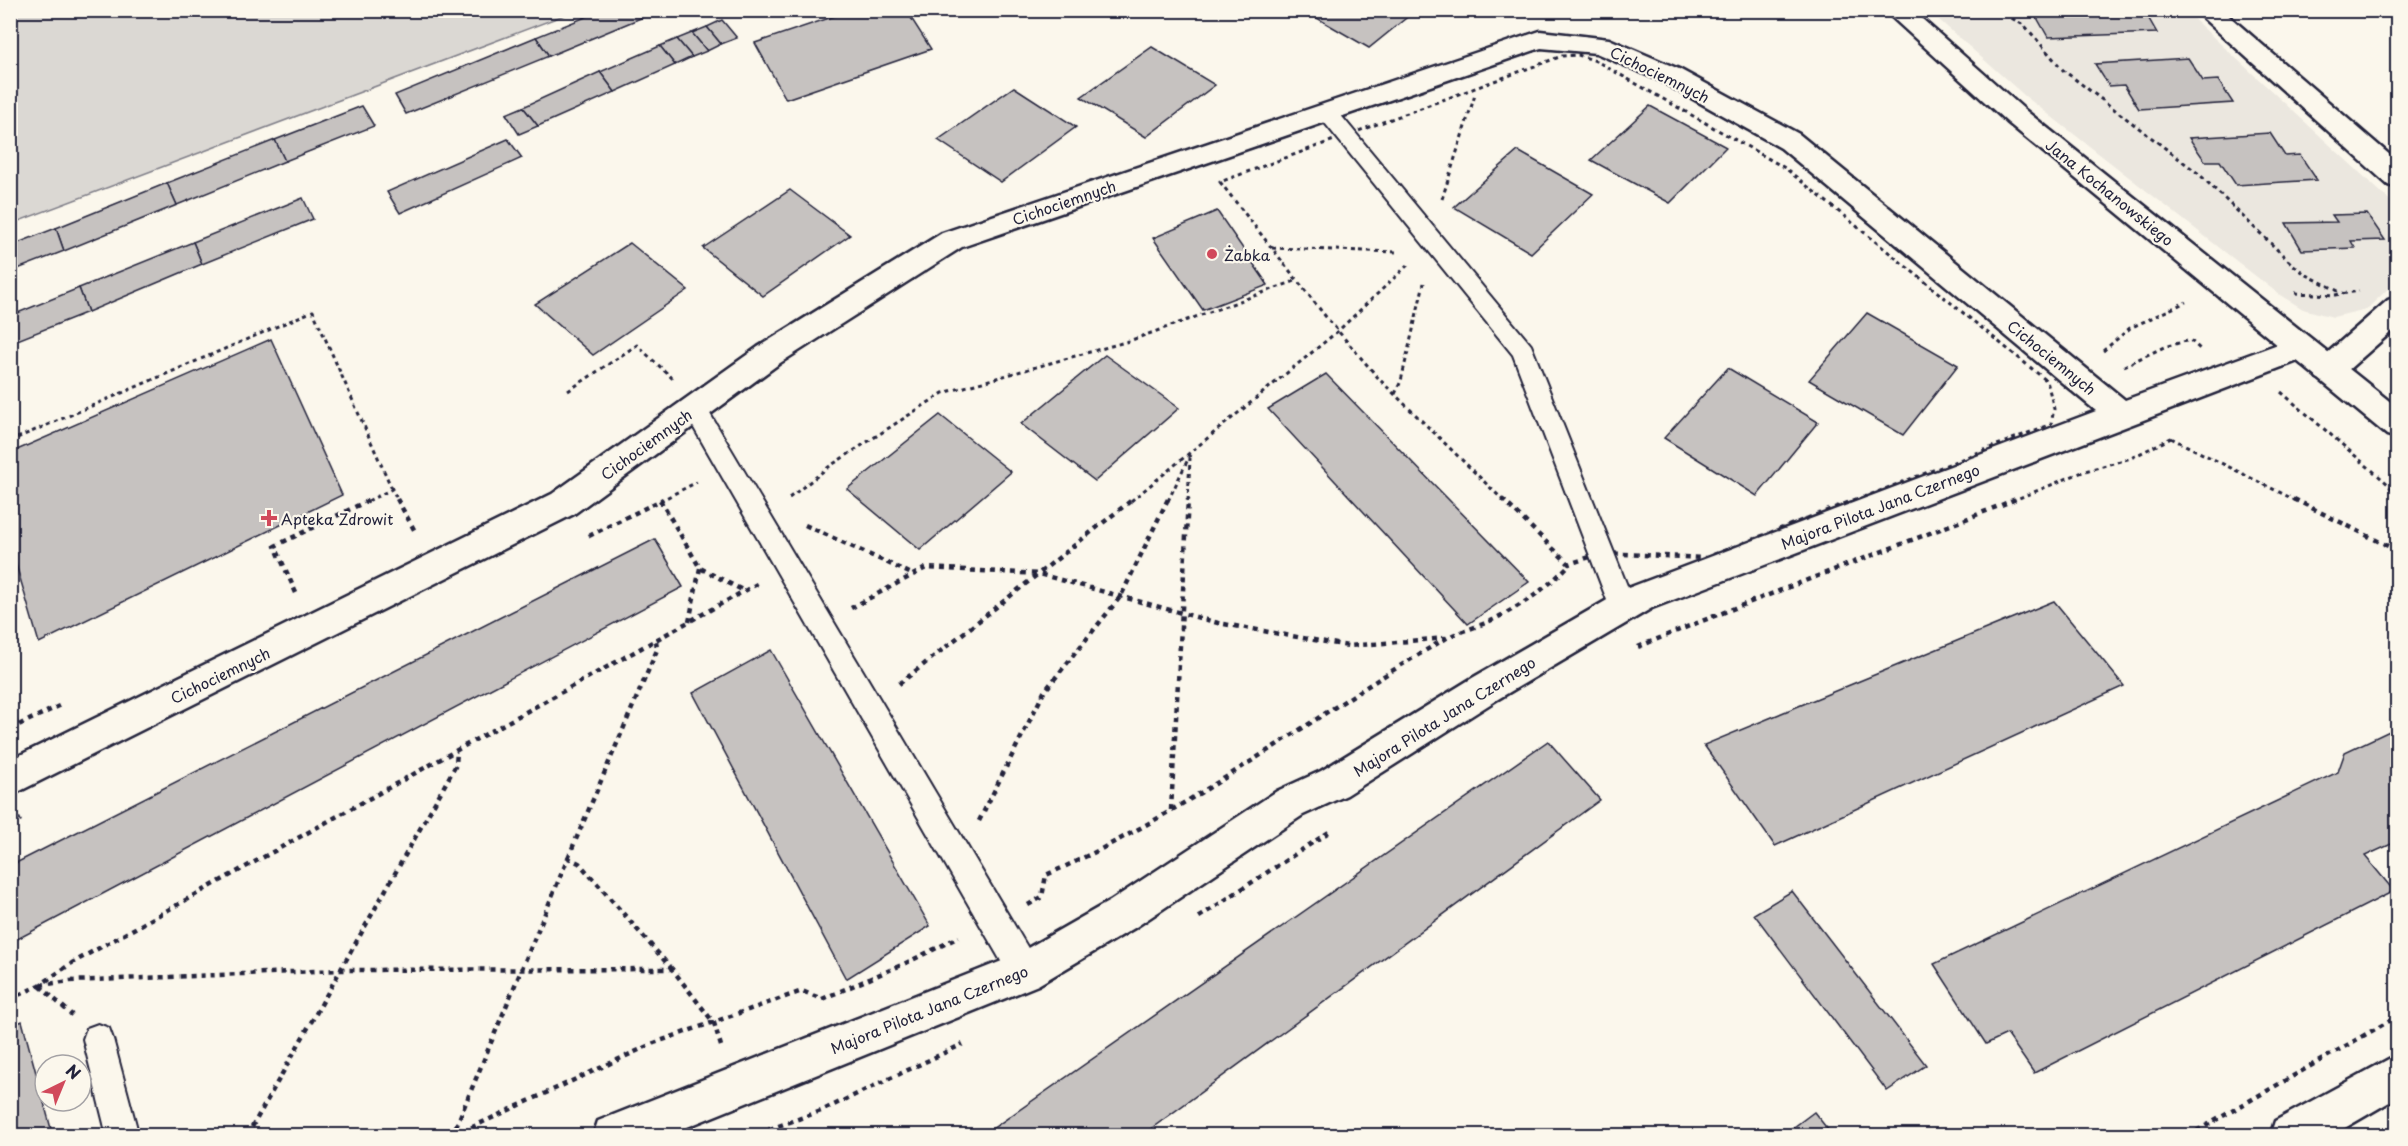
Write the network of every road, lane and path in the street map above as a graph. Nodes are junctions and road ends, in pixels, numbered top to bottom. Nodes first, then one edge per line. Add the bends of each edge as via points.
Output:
1 (1896, 10) edge
2 (1998, 10) edge
3 (2206, 10) edge
4 (1478, 86) junction
5 (1327, 112) junction
6 (1346, 134) junction
7 (2397, 178) edge
8 (1430, 237) junction
9 (1272, 248) junction
10 (1409, 252) dead end
11 (1412, 262) dead end
12 (1298, 280) junction
13 (1424, 282) dead end
14 (2368, 286) dead end
15 (2289, 292) dead end
16 (2344, 294) junction
17 (2192, 300) dead end
18 (2397, 308) edge
19 (1338, 331) junction
20 (2300, 348) junction
21 (2203, 352) dead end
22 (2100, 356) dead end
23 (2116, 366) dead end
24 (2328, 369) junction
25 (675, 380) dead end
26 (2276, 387) dead end
27 (568, 391) dead end
28 (1395, 394) junction
29 (695, 409) junction
30 (2121, 414) junction
31 (2397, 426) edge
32 (2171, 438) dead end
33 (10, 441) edge
34 (1190, 454) junction
35 (2085, 471) dead end
36 (392, 489) junction
37 (2397, 498) edge
38 (660, 500) dead end
39 (781, 504) dead end
40 (795, 521) dead end
41 (416, 534) dead end
42 (2397, 551) edge
43 (1602, 554) junction
44 (1569, 564) junction
45 (787, 567) junction
46 (700, 568) junction
47 (1039, 574) junction
48 (914, 575) junction
49 (744, 591) junction
50 (297, 593) dead end
51 (1121, 596) junction
52 (1623, 608) junction
53 (1182, 613) junction
54 (688, 622) junction
55 (822, 624) junction
56 (1448, 637) junction
57 (656, 640) junction
58 (1631, 651) dead end
59 (10, 701) edge
60 (868, 704) junction
61 (10, 729) edge
62 (457, 750) junction
63 (10, 778) edge
64 (1170, 810) junction
65 (568, 858) junction
66 (959, 862) junction
67 (1023, 907) dead end
68 (967, 933) dead end
69 (672, 969) junction
70 (340, 970) junction
71 (521, 970) junction
72 (1024, 971) junction
73 (40, 985) junction
74 (10, 999) edge
75 (2397, 1016) edge
76 (714, 1023) junction
77 (98, 1039) dead end
78 (969, 1042) dead end
79 (2397, 1074) edge
80 (733, 1088) junction
81 (123, 1136) edge
82 (247, 1136) edge
83 (452, 1136) edge
84 (613, 1136) edge
85 (750, 1136) edge
86 (2188, 1136) edge
87 (2290, 1136) edge

1 - 20 street, Jana Kochanowskiego via 2016,116
2 - 16 path via 2025,26 2063,70 2199,174 2291,263
3 - 7 street
4 - 6 path
4 - 8 path
4 - 43 path via 1562,56 1578,55 1596,62 1778,164 2047,381 2054,409 2051,424 1739,546 1706,558
5 - 6 lane
5 - 29 street, Cichociemnych via 952,240 769,354
5 - 30 street, Cichociemnych via 1540,39 1600,45 1670,75 1790,141
6 - 8 lane
6 - 9 path via 1220,182
8 - 43 lane via 1523,351
9 - 10 path
9 - 12 path
11 - 19 path
12 - 19 path
12 - 39 path via 1130,341 943,393 830,466
13 - 28 path
14 - 16 path
15 - 16 path
17 - 22 path via 2160,312 2112,340
18 - 24 street
19 - 28 path
19 - 34 path
20 - 24 street, Jana Kochanowskiego
20 - 30 street, Majora Pilota Jana Czernego
21 - 23 path via 2190,340 2164,347 2127,367
24 - 31 street, Jana Kochanowskiego
25 - 27 path via 636,345
26 - 37 path via 2388,484
28 - 44 path
29 - 45 lane
29 - 63 street, Cichociemnych via 563,504
30 - 52 street, Majora Pilota Jana Czernego via 1640,598
32 - 42 path
33 - 36 path via 313,311
34 - 47 path
34 - 51 path
34 - 53 path
35 - 58 path via 1862,561 1769,593
36 - 41 path
36 - 50 path via 274,546
38 - 46 path
40 - 48 path
43 - 44 path
43 - 52 lane
44 - 56 path via 1552,585 1490,623
45 - 49 path
45 - 55 lane
46 - 49 path
46 - 54 path
47 - 48 path via 926,568
47 - 51 path
47 - 60 path via 910,676
48 - 55 path
49 - 54 path
51 - 53 path
51 - 66 path via 1044,692
52 - 72 street, Majora Pilota Jana Czernego via 1335,783 1290,803 1123,914
53 - 56 path via 1348,646
53 - 64 path
54 - 57 path
55 - 60 lane
56 - 64 path
57 - 62 path
57 - 65 path via 657,650
59 - 61 path via 17,726
60 - 66 lane
62 - 70 path via 456,765
62 - 73 path via 72,963
64 - 67 path via 1099,852 1046,874 1042,897
65 - 69 path via 579,863
65 - 71 path
66 - 72 lane
68 - 76 path via 822,999 802,992
69 - 71 path
69 - 76 path
70 - 71 path
70 - 73 path
70 - 82 path
71 - 83 path
72 - 80 street, Majora Pilota Jana Czernego
73 - 74 path
75 - 86 path
76 - 80 path
76 - 83 path via 654,1043
77 - 81 lane
78 - 85 path via 820,1111
79 - 87 street
80 - 84 street, Majora Pilota Jana Czernego

